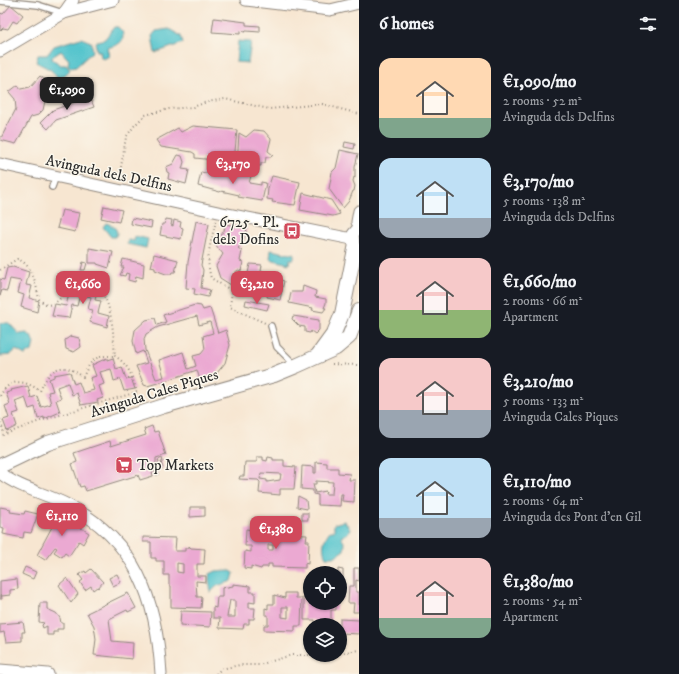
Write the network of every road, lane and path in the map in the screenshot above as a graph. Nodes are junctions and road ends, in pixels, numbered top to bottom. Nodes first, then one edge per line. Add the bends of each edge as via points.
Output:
1 (0, 0) edge
2 (73, 0) edge
3 (109, 0) edge
4 (246, 0) edge
5 (359, 3) edge
6 (64, 14) junction
7 (0, 51) edge
8 (359, 114) edge
9 (0, 164) edge
10 (56, 176) junction
11 (52, 187) dead end
12 (117, 190) junction
13 (359, 211) edge
14 (218, 212) junction
15 (359, 226) edge
16 (355, 246) edge
17 (0, 270) edge
18 (359, 311) edge
19 (272, 326) joint
20 (318, 355) junction
21 (114, 356) junction
22 (296, 366) junction
23 (0, 396) edge
24 (0, 420) edge
25 (4, 434) junction
26 (0, 436) edge
27 (0, 466) edge
28 (0, 473) edge
29 (359, 650) edge
30 (347, 652) edge
31 (303, 655) edge
32 (0, 670) edge
33 (48, 674) edge
34 (161, 674) edge
35 (216, 674) edge

1 - 6 lane via 38,5
2 - 6 street
3 - 6 street
4 - 5 street via 330,10
6 - 7 street
8 - 12 path via 322,104 268,108 225,99 145,115 126,137
9 - 10 street, Avinguda dels Delfins
10 - 11 lane
10 - 12 street, Avinguda dels Delfins
12 - 14 street, Avinguda dels Delfins
13 - 15 street
14 - 16 street, Avinguda dels Delfins
14 - 19 path via 207,266 211,278 232,291 230,307
15 - 16 street via 355,231
16 - 20 street, Avinguda Cales Piques via 342,314 334,333
17 - 21 path via 17,259 21,260 31,271 39,299 50,305 55,303 75,281 82,280 95,284 101,290 108,306
18 - 20 street, Avinguda Cales Piques via 349,337 336,348
19 - 22 lane via 277,347
20 - 22 street, Avinguda Cales Piques
21 - 23 path via 104,356 89,363 83,378 72,369 62,367 46,377 40,391 22,381 7,386
21 - 25 path via 124,362 137,392
22 - 27 street, Avinguda Cales Piques via 274,375 164,406 48,443
24 - 25 path
25 - 26 path
28 - 34 street via 8,480 66,504 96,523 123,549 141,577 153,609
29 - 30 path
31 - 35 path via 292,655 259,665 221,669
32 - 33 street

